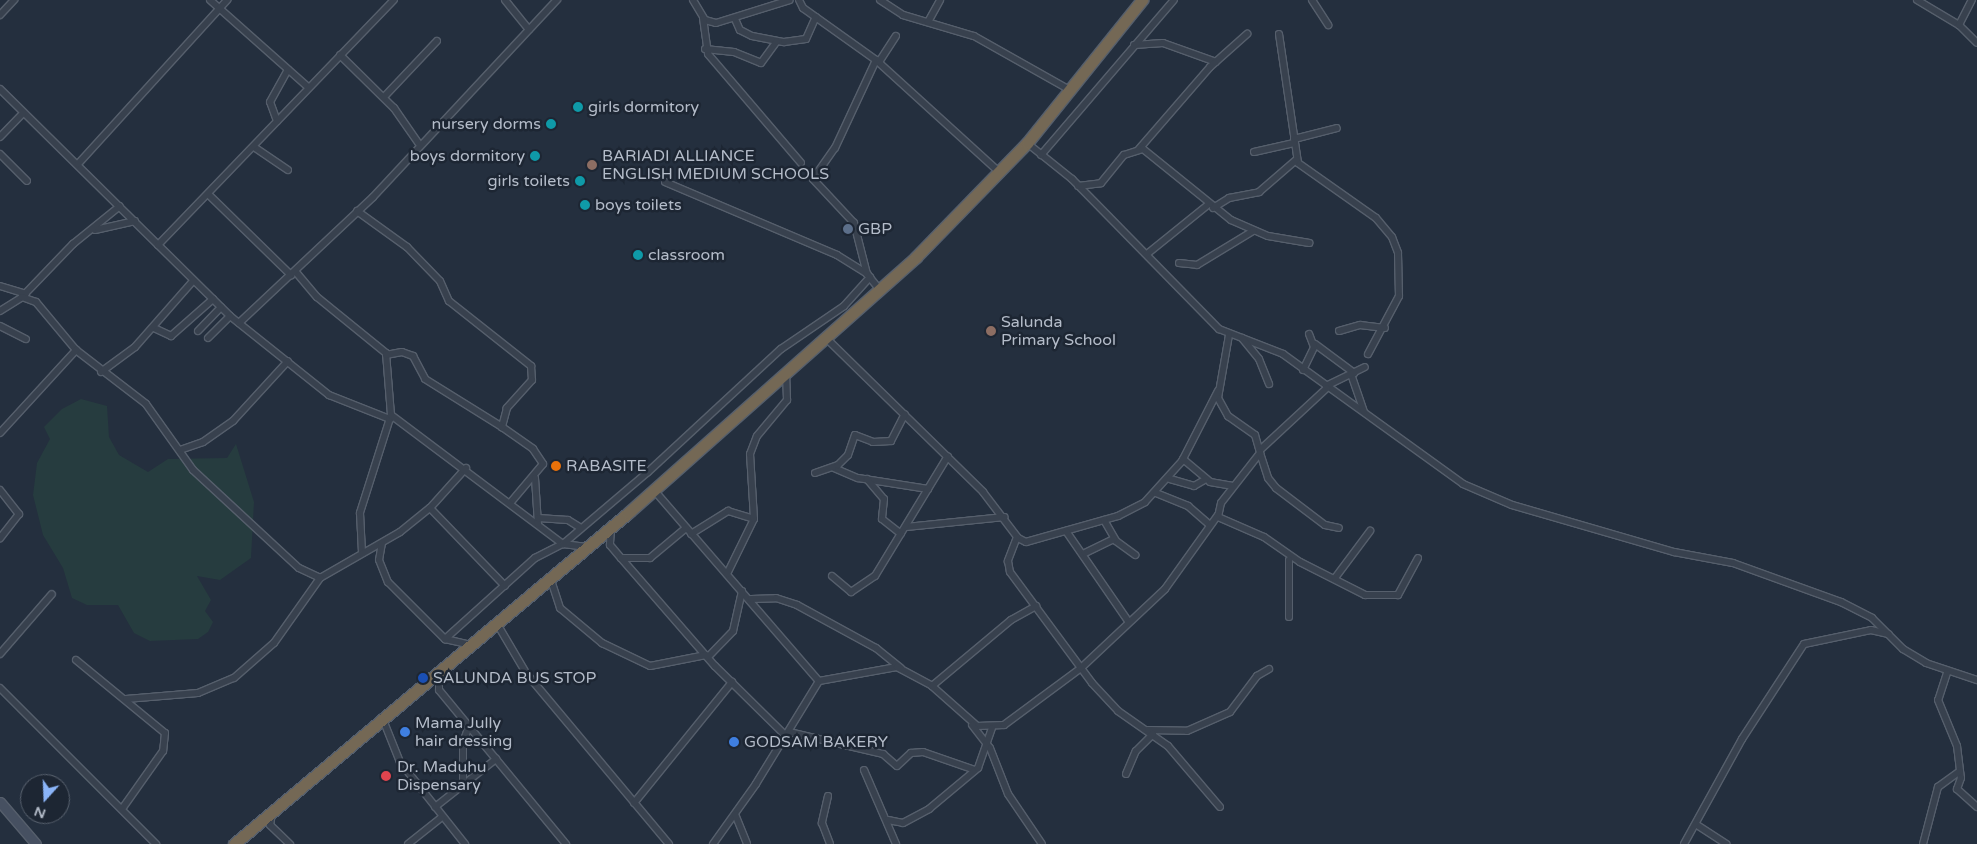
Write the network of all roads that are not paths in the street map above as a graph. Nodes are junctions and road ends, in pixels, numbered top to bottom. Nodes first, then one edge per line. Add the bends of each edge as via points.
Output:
1 (14, 0) edge
2 (210, 0) edge
3 (227, 0) edge
4 (394, 0) edge
5 (505, 0) edge
6 (557, 0) edge
7 (693, 0) edge
8 (791, 0) edge
9 (799, 0) edge
10 (880, 0) edge
11 (940, 0) edge
12 (1142, 0) edge
13 (1174, 0) edge
14 (1312, 0) edge
15 (1917, 0) edge
16 (1972, 0) edge
17 (220, 9) junction
18 (0, 15) edge
19 (816, 17) junction
20 (703, 18) junction
21 (735, 18) junction
22 (928, 22) junction
23 (1328, 25) dead end
24 (1959, 25) junction
25 (529, 30) junction
26 (1247, 34) dead end
27 (1279, 34) dead end
28 (896, 36) dead end
29 (436, 41) dead end
30 (777, 41) junction
31 (1977, 43) edge
32 (1134, 45) junction
33 (705, 48) junction
34 (340, 55) junction
35 (877, 61) junction
36 (1216, 62) junction
37 (288, 70) junction
38 (308, 87) junction
39 (0, 89) edge
40 (1070, 90) junction
41 (384, 97) junction
42 (23, 113) junction
43 (277, 121) junction
44 (1337, 128) dead end
45 (0, 137) edge
46 (1294, 141) junction
47 (1028, 143) junction
48 (419, 144) junction
49 (254, 147) junction
50 (1139, 149) junction
51 (1254, 152) dead end
52 (0, 154) edge
53 (1041, 155) junction
54 (1296, 160) junction
55 (801, 163) dead end
56 (78, 164) junction
57 (288, 170) dead end
58 (1000, 173) junction
59 (27, 181) dead end
60 (665, 182) dead end
61 (1078, 186) junction
62 (209, 195) junction
63 (120, 206) junction
64 (1211, 206) junction
65 (357, 211) junction
66 (135, 221) junction
67 (90, 231) junction
68 (1253, 231) junction
69 (1309, 243) dead end
70 (158, 245) junction
71 (1147, 254) junction
72 (1180, 263) dead end
73 (293, 273) junction
74 (869, 275) junction
75 (193, 281) junction
76 (0, 286) edge
77 (880, 290) junction
78 (24, 296) junction
79 (213, 299) junction
80 (222, 307) junction
81 (0, 312) edge
82 (230, 316) junction
83 (240, 323) junction
84 (0, 326) edge
85 (154, 328) junction
86 (1385, 328) junction
87 (198, 331) dead end
88 (1339, 331) dead end
89 (1309, 334) dead end
90 (1229, 335) junction
91 (208, 338) dead end
92 (826, 338) junction
93 (1242, 338) junction
94 (26, 340) dead end
95 (1314, 344) junction
96 (76, 350) junction
97 (1368, 354) dead end
98 (386, 355) junction
99 (288, 361) junction
100 (1365, 367) dead end
101 (1303, 370) junction
102 (101, 372) junction
103 (786, 372) junction
104 (1352, 373) junction
105 (1269, 384) dead end
106 (1326, 387) junction
107 (1218, 391) junction
108 (1364, 411) junction
109 (905, 414) junction
110 (390, 417) junction
111 (502, 427) junction
112 (0, 433) edge
113 (180, 450) junction
114 (1260, 451) junction
115 (948, 456) junction
116 (1183, 459) junction
117 (466, 468) junction
118 (834, 468) junction
119 (815, 473) dead end
120 (535, 478) junction
121 (867, 479) junction
122 (1170, 479) junction
123 (1206, 479) junction
124 (1232, 486) junction
125 (928, 488) junction
126 (653, 489) junction
127 (0, 490) edge
128 (1156, 493) junction
129 (511, 502) junction
130 (430, 508) junction
131 (1218, 515) junction
132 (1004, 517) junction
133 (754, 518) junction
134 (1104, 520) junction
135 (538, 521) junction
136 (1208, 524) junction
137 (579, 527) junction
138 (611, 527) junction
139 (1339, 528) dead end
140 (688, 531) junction
141 (903, 531) junction
142 (1066, 531) junction
143 (1370, 531) dead end
144 (1017, 537) junction
145 (0, 538) edge
146 (1114, 539) junction
147 (382, 542) junction
148 (563, 544) junction
149 (587, 547) junction
150 (1285, 551) junction
151 (362, 553) junction
152 (1085, 553) junction
153 (1135, 555) dead end
154 (620, 558) junction
155 (1418, 558) dead end
156 (1289, 560) junction
157 (1306, 565) junction
158 (727, 574) junction
159 (832, 576) dead end
160 (550, 577) junction
161 (320, 578) junction
162 (1335, 578) junction
163 (505, 586) junction
164 (742, 591) junction
165 (52, 594) dead end
166 (751, 600) junction
167 (1036, 606) junction
168 (1289, 617) dead end
169 (495, 621) junction
170 (1128, 621) junction
171 (1889, 634) junction
172 (445, 638) junction
173 (467, 644) junction
174 (0, 654) edge
175 (707, 656) junction
176 (76, 660) dead end
177 (1081, 668) junction
178 (902, 669) junction
179 (1269, 669) dead end
180 (439, 670) junction
181 (1947, 673) junction
182 (1977, 680) edge
183 (818, 681) junction
184 (732, 682) junction
185 (932, 686) junction
186 (0, 688) edge
187 (126, 699) junction
188 (382, 716) junction
189 (970, 722) junction
190 (469, 726) junction
191 (992, 728) junction
192 (1146, 730) junction
193 (788, 734) junction
194 (1153, 734) junction
195 (987, 742) junction
196 (496, 759) junction
197 (864, 770) dead end
198 (975, 770) junction
199 (1960, 771) junction
200 (1126, 774) dead end
201 (463, 783) junction
202 (828, 796) dead end
203 (0, 802) edge
204 (634, 804) junction
205 (1220, 807) dead end
206 (1977, 807) edge
207 (435, 808) junction
208 (122, 809) junction
209 (273, 810) junction
210 (735, 814) junction
211 (442, 817) junction
212 (888, 820) junction
213 (1697, 825) junction
214 (36, 844) edge
215 (156, 844) edge
216 (234, 844) edge
217 (290, 844) edge
218 (408, 844) edge
219 (465, 844) edge
220 (566, 844) edge
221 (669, 844) edge
222 (713, 844) edge
223 (747, 844) edge
224 (830, 844) edge
225 (896, 844) edge
226 (1042, 844) edge
227 (1684, 844) edge
228 (1726, 844) edge
229 (1924, 844) edge

1 - 18 street
2 - 17 street
3 - 17 street
4 - 34 street
5 - 25 street
6 - 25 street
7 - 20 street
8 - 9 street
8 - 21 street
9 - 19 street
10 - 22 street via 903,16
11 - 22 street
12 - 40 highway
13 - 32 street
14 - 23 street
15 - 24 street
16 - 24 street
17 - 37 street
17 - 56 street
19 - 30 street via 806,39
19 - 35 street
20 - 21 street via 716,23
20 - 33 street
21 - 30 street via 745,32
22 - 40 street via 974,36
24 - 31 street
25 - 48 street
26 - 36 street
27 - 46 street
28 - 35 street
29 - 41 street
30 - 33 street via 760,63 734,52
32 - 36 street via 1163,43
32 - 53 street
33 - 55 street via 748,106
34 - 38 street
34 - 41 street
35 - 58 street
35 - 74 street via 835,148 813,178 854,223
36 - 50 street
37 - 38 street
37 - 43 street via 270,102
38 - 43 street
39 - 42 street
40 - 47 highway
41 - 48 street
42 - 45 street
42 - 56 street
43 - 49 street
44 - 46 street
46 - 51 street
46 - 54 street
47 - 53 street
47 - 58 highway
48 - 65 street
49 - 57 street
49 - 62 street
50 - 61 street via 1124,155 1101,183
50 - 64 street via 1153,155 1170,175
52 - 59 street
53 - 61 street
54 - 64 street via 1259,192 1229,198
54 - 86 street via 1307,172 1376,218 1392,237 1400,283
56 - 63 street
58 - 77 highway
60 - 74 street via 837,255
61 - 71 street
62 - 70 street
62 - 73 street
63 - 66 street
63 - 67 street
64 - 68 street
64 - 71 street
65 - 73 street
65 - 111 street via 407,247 440,281 449,301 531,366 532,380 507,408
66 - 67 street
66 - 70 street
67 - 78 street
68 - 69 street
68 - 72 street via 1198,265
70 - 75 street
71 - 90 street via 1184,298
73 - 83 street
73 - 98 street
74 - 77 street
74 - 137 street via 844,306 768,360 648,472
75 - 79 street
75 - 85 street
76 - 78 street
77 - 92 highway
78 - 81 street
78 - 96 street via 50,315
79 - 80 street
79 - 85 street via 172,336
80 - 82 street
80 - 87 street
82 - 83 street
82 - 91 street
83 - 99 street
84 - 94 street
85 - 102 street via 115,366
86 - 88 street via 1360,326
86 - 97 street
89 - 95 street
90 - 93 street
90 - 107 street
92 - 103 highway
92 - 109 street
93 - 101 street via 1273,348
93 - 105 street via 1259,359
95 - 101 street
95 - 104 street
96 - 102 street
96 - 112 street
98 - 110 street
98 - 111 street via 402,352 413,356 430,383
99 - 110 street via 346,406
99 - 113 street via 233,421 203,442
100 - 104 street
101 - 106 street
102 - 113 street via 146,404
103 - 126 highway
103 - 133 street via 787,400 757,436 750,454
104 - 106 street
104 - 108 street
106 - 108 street
106 - 114 street
107 - 114 street via 1225,412 1255,435
107 - 116 street
108 - 171 street via 1482,494 1674,552 1772,576 1861,611
109 - 115 street
109 - 118 street via 891,441 873,442 855,435 848,455
110 - 117 street
110 - 151 street via 360,512
111 - 120 street via 542,459
113 - 161 street via 193,470 290,560
114 - 124 street
114 - 139 street via 1268,478 1276,488 1325,525
115 - 125 street
115 - 132 street
116 - 122 street
116 - 123 street
117 - 129 street
117 - 130 street
118 - 119 street
118 - 121 street
120 - 129 street
120 - 135 street
121 - 125 street
121 - 141 street via 884,500 882,519
122 - 123 street via 1194,486
122 - 128 street
123 - 124 street
124 - 131 street
125 - 141 street
126 - 138 highway
126 - 140 street
127 - 145 street via 19,514
128 - 134 street
128 - 136 street via 1188,506
129 - 135 street
130 - 147 street
130 - 163 street
131 - 136 street
131 - 150 street
132 - 141 street
132 - 144 street
133 - 140 street via 728,510
133 - 158 street
134 - 142 street
134 - 146 street
135 - 137 street via 568,520
135 - 148 street
136 - 170 street via 1172,580
137 - 148 street
138 - 149 highway
138 - 154 street via 610,545
140 - 154 street via 650,558
140 - 158 street
141 - 159 street via 884,564 856,591 846,591
142 - 144 street via 1031,542
142 - 152 street
143 - 162 street
144 - 167 street via 1008,566
146 - 152 street
146 - 153 street
147 - 151 street
147 - 172 street via 379,560 383,575
148 - 149 street
148 - 163 street via 535,558
149 - 160 highway
150 - 156 street
150 - 157 street
151 - 161 street
152 - 170 street
154 - 175 street
155 - 162 street via 1405,586 1391,597 1356,593
156 - 157 street
156 - 168 street
157 - 162 street
158 - 164 street
160 - 169 highway
160 - 175 street via 560,608 602,643 650,666
161 - 187 street via 274,643 234,678 198,693
163 - 172 street
164 - 166 street
164 - 175 street via 733,631
165 - 174 street
166 - 178 street via 776,598 797,605 876,648
166 - 183 street
167 - 177 street
167 - 185 street via 1011,620
169 - 173 highway
169 - 204 street via 526,673
170 - 177 street
171 - 181 street via 1914,656
171 - 213 street via 1872,630 1804,644 1735,751
172 - 173 street
173 - 180 highway
175 - 184 street
176 - 187 street
177 - 191 street via 1014,719
177 - 192 street via 1108,701
178 - 183 street via 844,673
178 - 185 street
179 - 192 street via 1257,676 1230,712 1187,731
180 - 188 highway
180 - 190 street via 439,690
181 - 182 street
181 - 199 street via 1938,700 1957,746
183 - 193 street
184 - 193 street
184 - 204 street
185 - 189 street
186 - 208 street
187 - 208 street via 167,739
188 - 207 street via 400,762
188 - 209 highway
189 - 191 street
189 - 195 street
190 - 196 street
190 - 201 street via 463,743
191 - 195 street
192 - 194 street
193 - 198 street via 883,754 897,766 911,753 923,752
193 - 210 street
194 - 200 street via 1136,751
194 - 205 street via 1193,770
195 - 198 street via 985,757
195 - 226 street via 1008,794
196 - 201 street
196 - 220 street
197 - 212 street
198 - 212 street via 929,809 903,822
199 - 206 street via 1958,789
199 - 229 street via 1938,787
201 - 207 street
202 - 224 street via 822,823
203 - 214 main road
204 - 221 street
207 - 211 street
208 - 215 street
209 - 216 highway
209 - 217 street via 270,825
210 - 222 street
210 - 223 street
211 - 218 street
211 - 219 street
212 - 225 street
213 - 227 street
213 - 228 street

